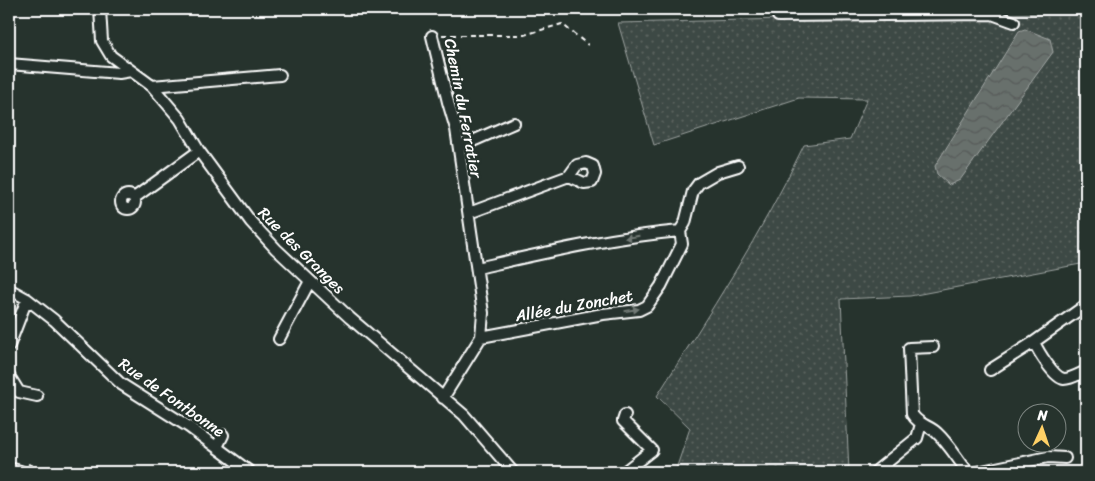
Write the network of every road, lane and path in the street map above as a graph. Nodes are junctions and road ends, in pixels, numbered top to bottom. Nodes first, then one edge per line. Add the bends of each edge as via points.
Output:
1 (100, 9) edge
2 (778, 9) edge
3 (1014, 22) dead end
4 (432, 36) joint
5 (588, 45) dead end
6 (9, 64) edge
7 (131, 71) junction
8 (280, 75) dead end
9 (152, 86) junction
10 (514, 123) dead end
11 (459, 147) junction
12 (200, 150) junction
13 (738, 166) dead end
14 (569, 176) dead end
15 (134, 198) dead end
16 (469, 213) junction
17 (680, 231) junction
18 (477, 268) junction
19 (310, 281) junction
20 (9, 289) edge
21 (27, 299) junction
22 (1086, 305) edge
23 (481, 337) junction
24 (279, 338) dead end
25 (1035, 345) junction
26 (9, 346) edge
27 (933, 347) dead end
28 (990, 370) dead end
29 (1086, 371) edge
30 (9, 376) edge
31 (37, 396) dead end
32 (443, 398) junction
33 (625, 415) dead end
34 (921, 424) junction
35 (223, 435) dead end
36 (216, 447) junction
37 (1065, 458) dead end
38 (23, 468) edge
39 (9, 469) edge
40 (53, 472) edge
41 (250, 472) edge
42 (513, 472) edge
43 (624, 472) edge
44 (875, 472) edge
45 (968, 472) edge
46 (977, 472) edge

1 - 7 street, Rue des Granges via 102,41 111,56
2 - 3 street via 778,16 992,14
4 - 5 path, Chemin du Ferratier via 524,35 562,24
4 - 11 street, Chemin du Ferratier
6 - 7 street via 119,74
7 - 9 street, Rue des Granges
8 - 9 street
9 - 12 street, Rue des Granges via 180,119
10 - 11 street
11 - 16 street, Chemin du Ferratier
12 - 15 street
12 - 19 street, Rue des Granges via 251,222
13 - 17 street, Allée du Zonchet via 699,183 693,191
14 - 16 street
16 - 18 street, Chemin du Ferratier
17 -> 18 street via 575,247
23 -> 17 street, Allée du Zonchet via 647,306 682,244
18 - 23 street, Chemin du Ferratier via 483,314
19 - 24 street
19 - 32 street, Rue des Granges
20 - 21 street, Rue de Fontbonne
21 - 26 street
21 - 36 street, Rue de Fontbonne via 54,320 121,384
22 - 25 street
23 - 32 street, Chemin du Ferratier
25 - 28 street
25 - 29 street via 1060,378 1070,378
27 - 34 street via 910,348 912,414
30 - 31 street via 19,392
32 - 42 street, Rue des Granges via 464,415
33 - 43 street via 623,421 652,450
34 - 44 street via 917,438
34 - 45 street via 939,435
35 - 36 street
36 - 41 street, Rue de Fontbonne
37 - 46 street via 1048,457
38 - 39 main road
38 - 40 path

